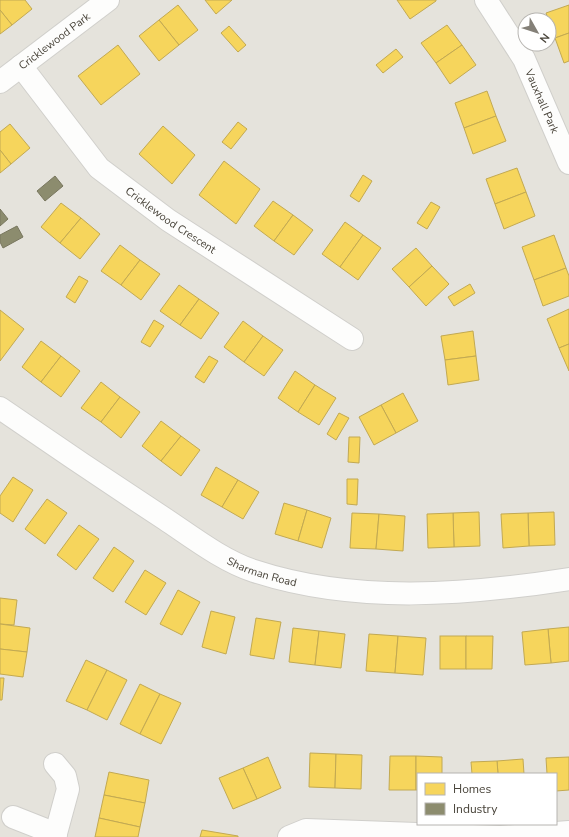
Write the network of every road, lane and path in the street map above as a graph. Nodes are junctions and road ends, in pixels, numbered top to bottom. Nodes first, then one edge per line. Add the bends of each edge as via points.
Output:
1 (108, 0) edge
2 (486, 0) edge
3 (21, 66) junction
4 (0, 82) edge
5 (569, 163) edge
6 (352, 339) dead end
7 (0, 408) edge
8 (569, 579) edge
9 (55, 764) dead end
10 (13, 817) dead end
11 (569, 832) edge
12 (56, 835) edge
13 (289, 837) edge
14 (500, 837) edge

1 - 3 street, Cricklewood Park
2 - 5 street, Vauxhall Park via 524,59
3 - 4 street, Cricklewood Park
3 - 6 street, Cricklewood Crescent via 99,168 168,220
7 - 8 street, Sharman Road via 213,550 253,570 297,582 354,590 430,594 509,588
9 - 12 street via 65,776 68,789
10 - 12 street
11 - 14 street
13 - 14 street via 306,830

